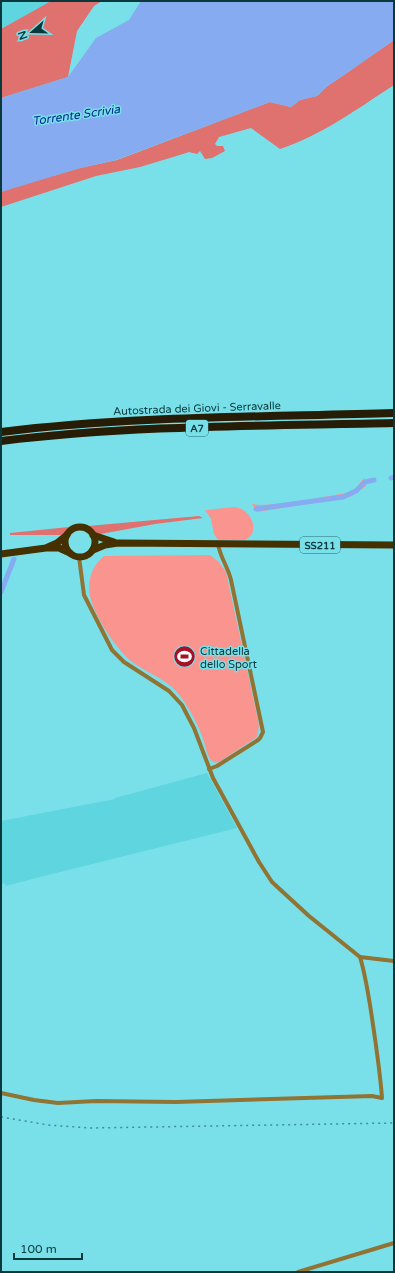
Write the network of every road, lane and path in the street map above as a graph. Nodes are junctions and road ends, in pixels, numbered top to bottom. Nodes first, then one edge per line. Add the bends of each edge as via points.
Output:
1 (394, 414) edge
2 (394, 423) edge
3 (1, 432) edge
4 (1, 442) edge
5 (67, 535) junction
6 (93, 535) junction
7 (118, 543) junction
8 (218, 544) junction
9 (394, 545) edge
10 (46, 548) junction
11 (93, 550) junction
12 (70, 553) junction
13 (1, 554) edge
14 (79, 557) junction
15 (209, 769) junction
16 (360, 957) junction
17 (394, 962) edge
18 (1, 1093) edge
19 (394, 1243) edge
20 (298, 1272) edge

1 - 3 highway, Autostrada dei Giovi - Serravalle / A7 via 141,420
2 - 4 highway, Autostrada dei Giovi - Serravalle / A7 via 147,430 60,435
5 - 6 main road, SS211 via 71,530 80,527 86,528
5 - 10 main road, SS211
5 - 12 main road via 65,543
6 - 7 main road, SS211
6 - 11 main road
7 - 8 main road, SS211
7 - 11 main road, SS211
8 - 9 main road, SS211
8 - 15 street via 229,572 263,732 258,740
10 - 12 main road, SS211 via 59,548
10 - 13 main road, SS211
11 - 14 main road, SS211
12 - 14 main road, SS211
14 - 15 street via 84,595 112,650 124,662 176,697 189,717
15 - 16 street via 272,882
16 - 17 street
16 - 18 street via 369,998 382,1098 372,1096 58,1103
19 - 20 street

